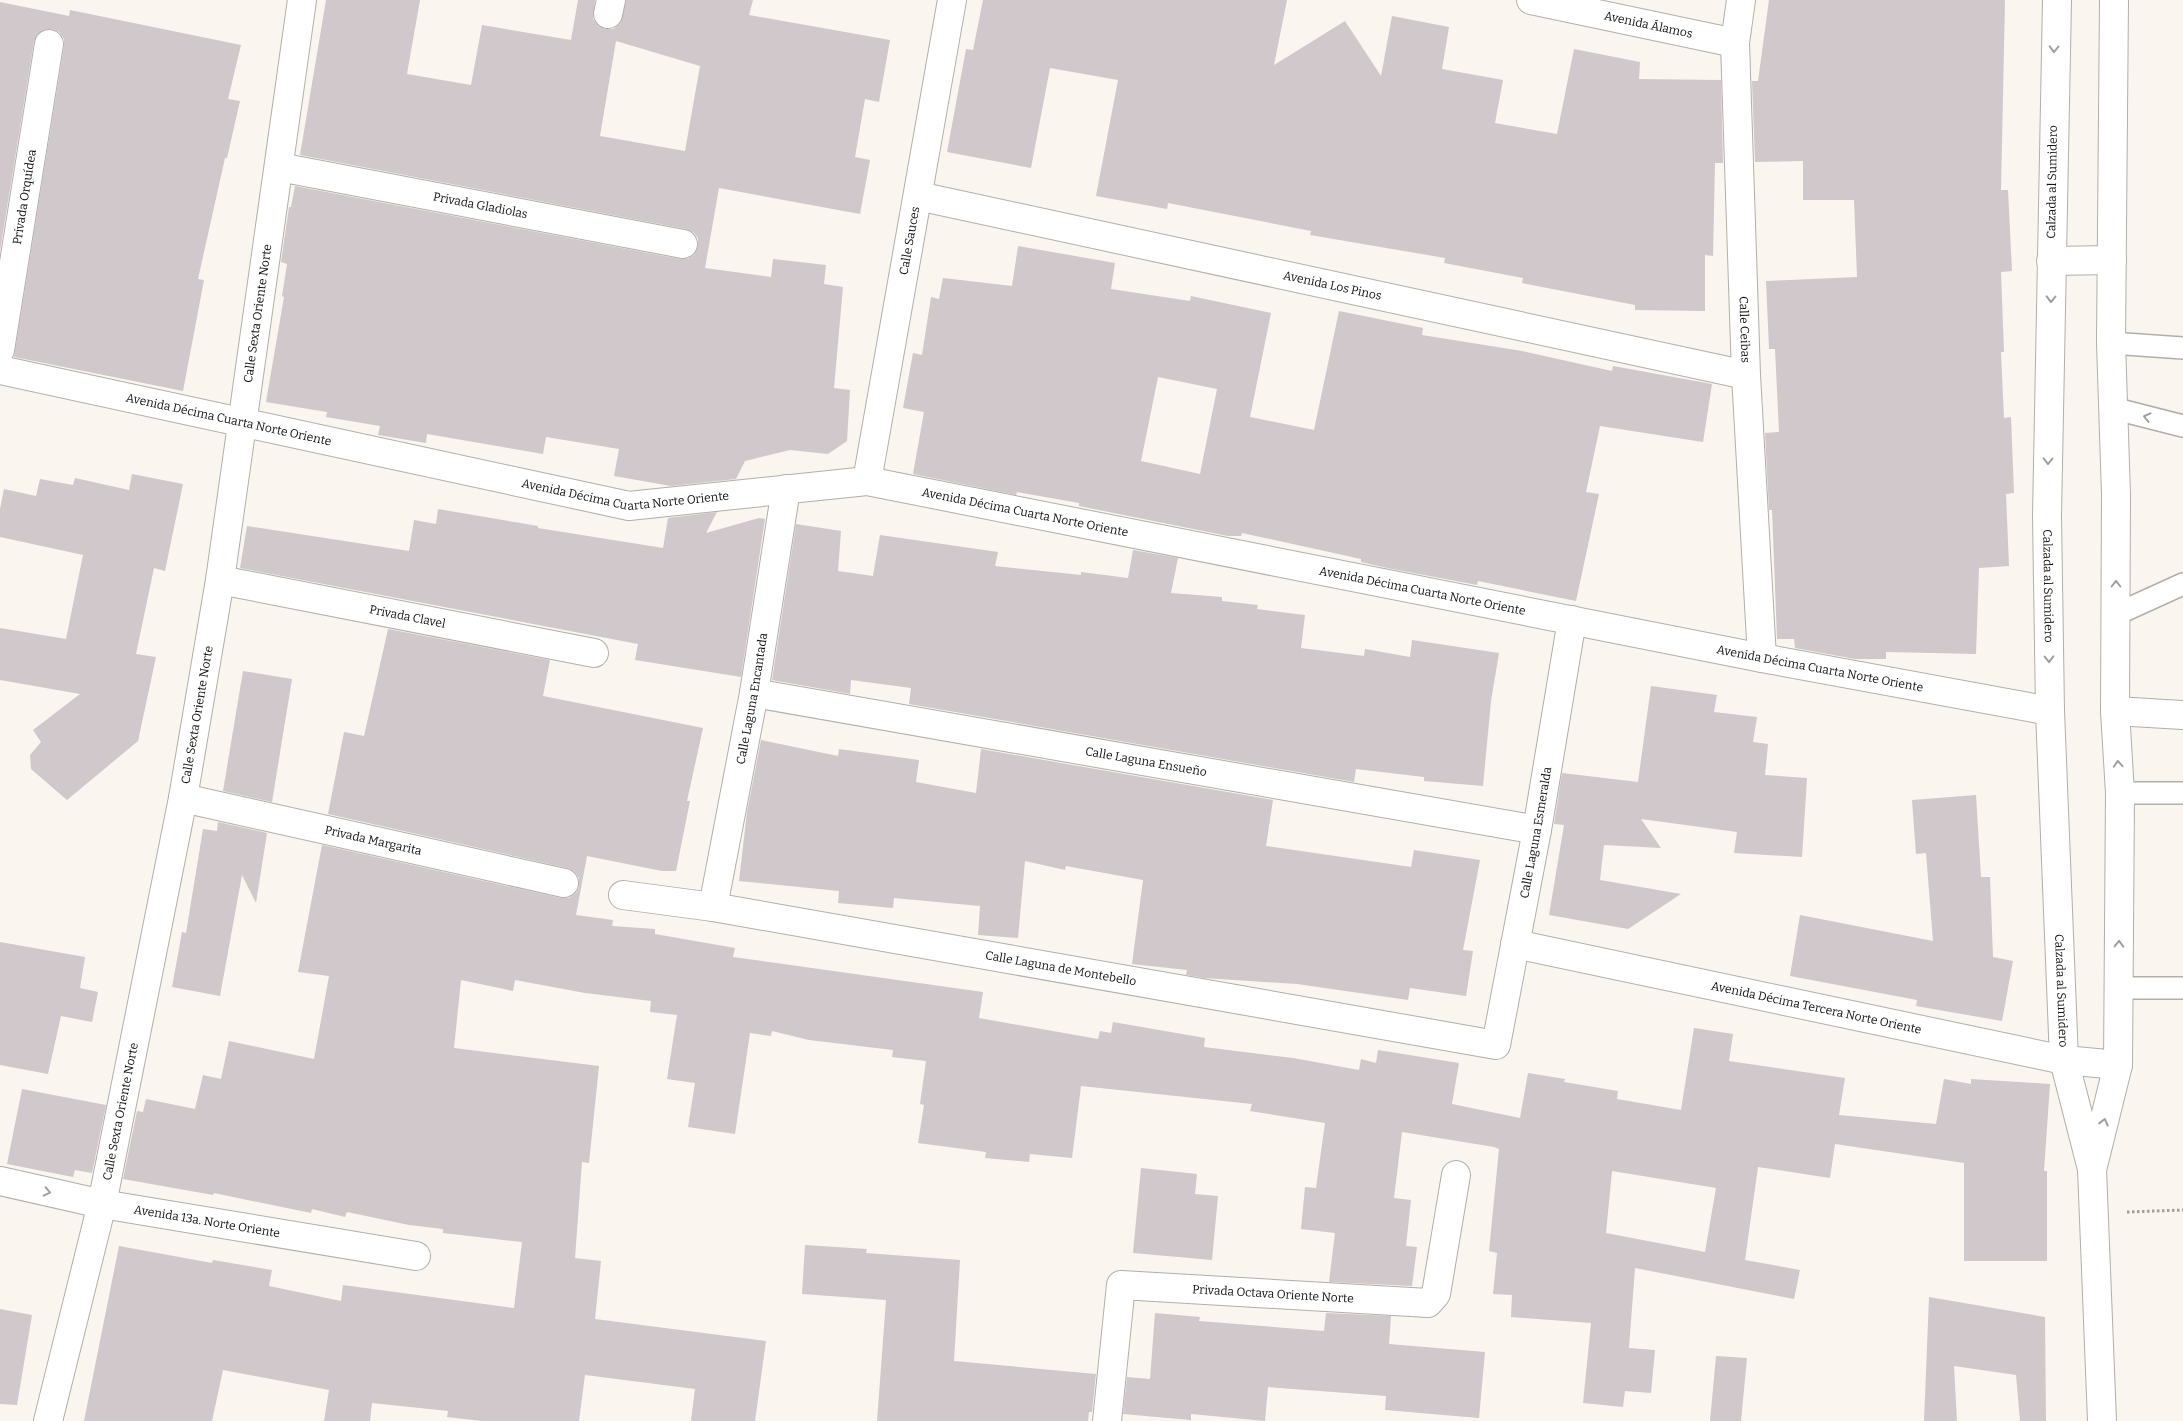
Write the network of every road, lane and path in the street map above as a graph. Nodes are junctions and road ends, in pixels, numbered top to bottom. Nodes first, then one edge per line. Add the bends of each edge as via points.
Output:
1 (302, 0) edge
2 (952, 0) edge
3 (1531, 0) edge
4 (1741, 0) edge
5 (2057, 0) edge
6 (2114, 0) edge
7 (1736, 43) junction
8 (48, 44) dead end
9 (279, 167) junction
10 (918, 196) junction
11 (683, 244) dead end
12 (2112, 260) junction
13 (2051, 261) junction
14 (2111, 343) junction
15 (2183, 348) edge
16 (0, 350) edge
17 (0, 370) edge
18 (1746, 375) junction
19 (2112, 408) junction
20 (243, 421) junction
21 (2183, 426) edge
22 (868, 481) junction
23 (786, 489) junction
24 (220, 580) junction
25 (2183, 584) edge
26 (2117, 614) junction
27 (1572, 620) junction
28 (594, 653) dead end
29 (1762, 658) junction
30 (754, 693) junction
31 (2050, 711) junction
32 (2115, 711) junction
33 (2183, 715) edge
34 (2183, 792) edge
35 (2120, 793) junction
36 (183, 798) junction
37 (1537, 830) junction
38 (564, 883) dead end
39 (623, 895) dead end
40 (713, 907) junction
41 (1516, 944) junction
42 (2118, 988) junction
43 (2183, 988) edge
44 (1496, 1045) joint
45 (2064, 1060) junction
46 (2118, 1065) junction
47 (2092, 1170) junction
48 (1456, 1175) dead end
49 (0, 1181) edge
50 (102, 1204) junction
51 (2183, 1210) edge
52 (2094, 1213) junction
53 (416, 1256) dead end
54 (48, 1421) edge
55 (1108, 1421) edge
56 (2102, 1421) edge

1 - 9 street, Calle Sexta Oriente Norte
2 - 10 street, Calle Sauces
3 - 7 street, Avenida Álamos
4 - 7 street, Calle Ceibas
5 -> 13 street, Calzada al Sumidero
6 - 12 street, Calzada al Sumidero
7 - 18 street, Calle Ceibas
8 - 16 street, Privada Orquídea
9 - 11 street, Privada Gladiolas
9 - 20 street, Calle Sexta Oriente Norte
10 - 18 street, Avenida Los Pinos
10 - 22 street, Calle Sauces
12 - 13 street
12 - 14 street, Calzada al Sumidero
13 -> 31 street, Calzada al Sumidero via 2047,516
14 - 15 lane
14 - 19 street, Calzada al Sumidero
17 - 20 street, Avenida Décima Cuarta Norte Oriente
18 - 29 street, Calle Ceibas
21 -> 19 lane
26 -> 19 street, Calzada al Sumidero
20 - 23 street, Avenida Décima Cuarta Norte Oriente via 629,506
20 - 24 street, Calle Sexta Oriente Norte
22 - 23 street, Avenida Décima Cuarta Norte Oriente
22 - 27 street, Avenida Décima Cuarta Norte Oriente
23 - 30 street, Calle Laguna Encantada
24 - 28 street, Privada Clavel
24 - 36 street, Calle Sexta Oriente Norte
25 - 26 lane
26 - 32 street, Calzada al Sumidero
27 - 29 street, Avenida Décima Cuarta Norte Oriente
27 - 37 street, Calle Laguna Esmeralda
29 - 31 street, Avenida Décima Cuarta Norte Oriente
30 - 37 street, Calle Laguna Ensueño
30 - 40 street, Calle Laguna Encantada
31 - 45 street, Calzada al Sumidero
32 - 33 street
35 -> 32 street, Calzada al Sumidero
34 - 35 lane
42 -> 35 street, Calzada al Sumidero
36 - 38 street, Privada Margarita
36 - 50 street, Calle Sexta Oriente Norte
37 - 41 street, Calle Laguna Esmeralda
39 - 40 street, Calle Laguna de Montebello
40 - 44 street, Calle Laguna de Montebello
41 - 44 street, Calle Laguna Esmeralda
41 - 45 street, Avenida Décima Tercera Norte Oriente
42 - 43 lane
42 - 46 street, Calzada al Sumidero
45 - 46 street, Avenida Décima Tercera Norte Oriente
45 - 47 street, Calzada al Sumidero
47 -> 46 street, Calzada al Sumidero
47 - 52 street, Calzada al Sumidero
48 - 55 street, Privada Octava Oriente Norte via 1436,1294 1428,1303 1121,1285
49 -> 50 street, Avenida 13a. Norte Oriente
50 - 53 street, Avenida 13a. Norte Oriente
50 - 54 street, Calle Sexta Oriente Norte
51 - 52 path
52 - 56 street, Calzada al Sumidero

